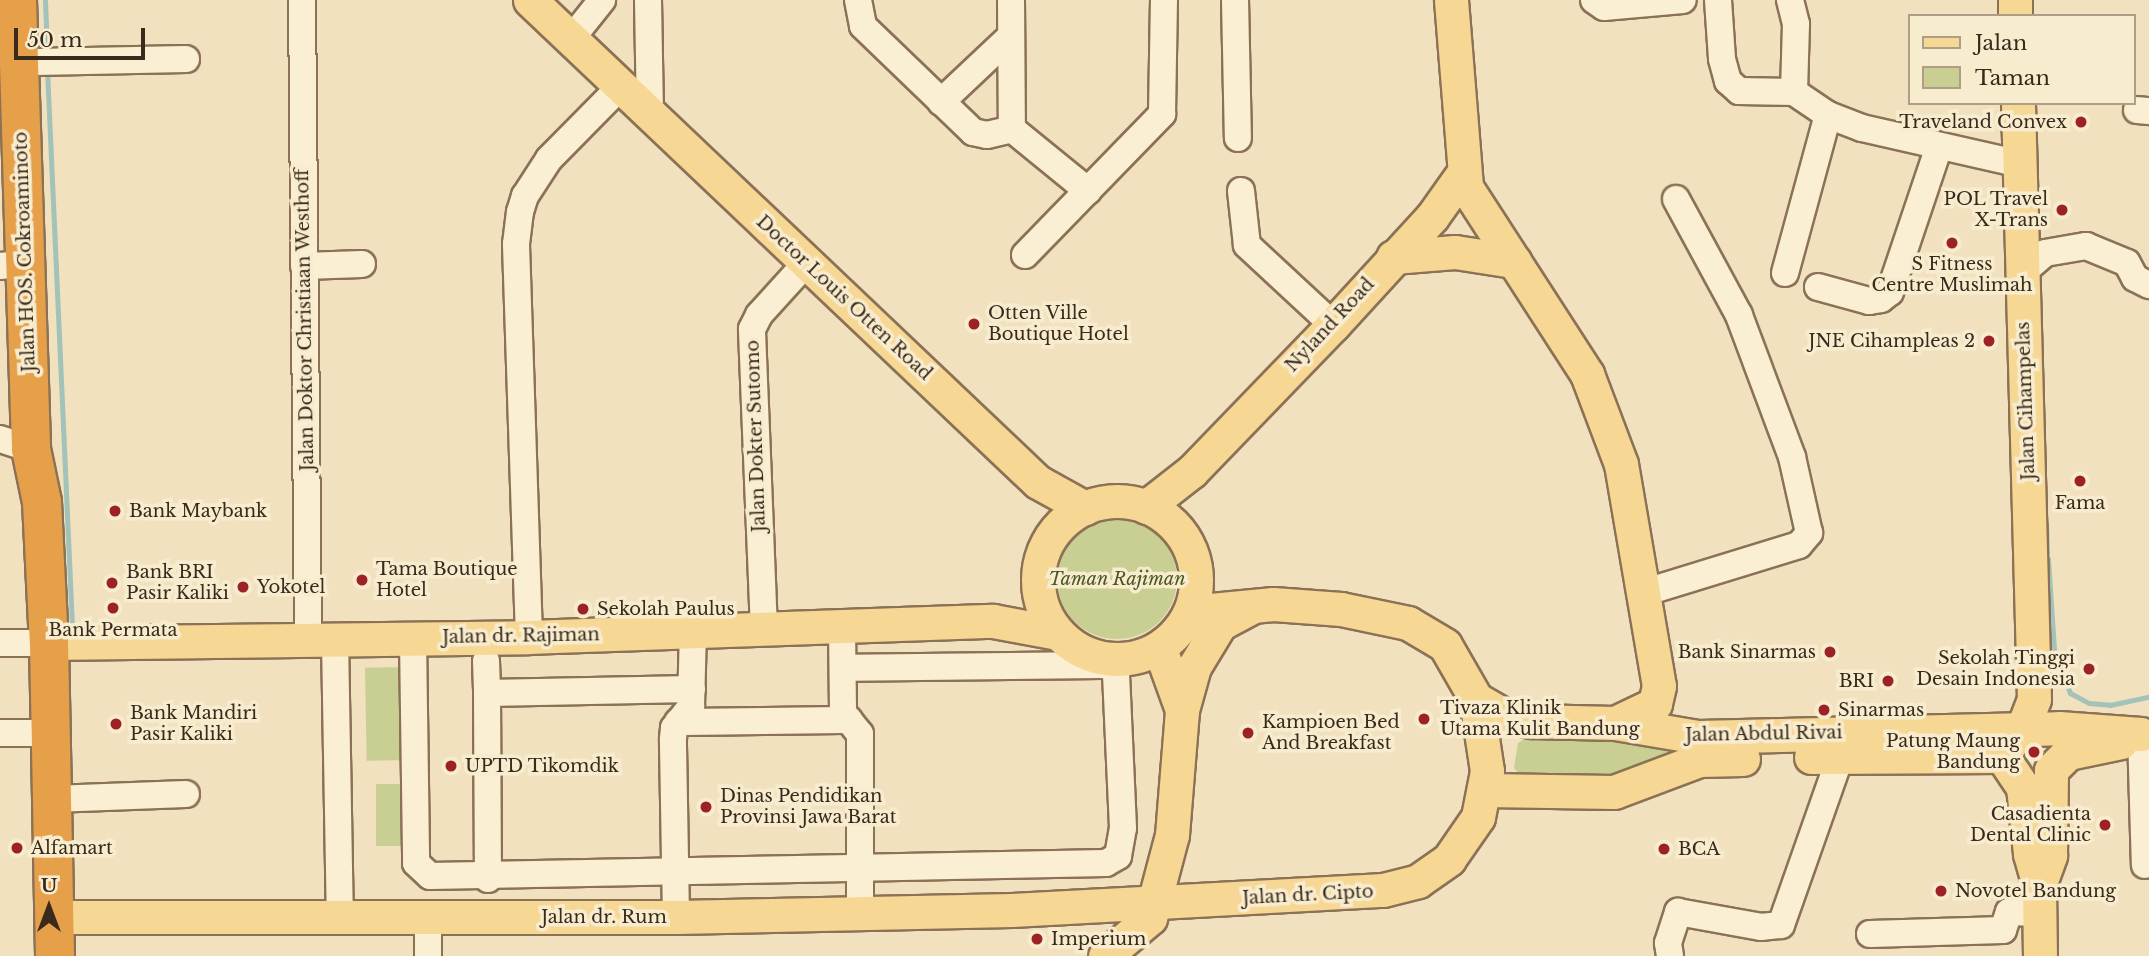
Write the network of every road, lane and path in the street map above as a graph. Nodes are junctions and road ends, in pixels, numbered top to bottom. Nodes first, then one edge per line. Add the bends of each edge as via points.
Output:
1 (17, 0) edge
2 (34, 0) edge
3 (302, 0) edge
4 (530, 0) edge
5 (601, 0) edge
6 (648, 0) edge
7 (858, 0) edge
8 (1011, 0) edge
9 (1164, 0) edge
10 (1235, 0) edge
11 (1451, 0) edge
12 (1594, 0) edge
13 (1683, 0) edge
14 (1718, 0) edge
15 (1790, 0) edge
16 (1011, 36) junction
17 (571, 39) junction
18 (18, 46) edge
19 (186, 59) dead end
20 (620, 87) junction
21 (1794, 92) junction
22 (941, 102) junction
23 (2018, 105) edge
24 (1828, 115) junction
25 (650, 116) junction
26 (1012, 129) junction
27 (1238, 138) dead end
28 (1938, 146) junction
29 (2021, 164) junction
30 (1462, 175) junction
31 (1088, 191) junction
32 (1241, 191) dead end
33 (1676, 199) dead end
34 (1025, 256) dead end
35 (1393, 257) junction
36 (1514, 261) junction
37 (807, 262) junction
38 (362, 264) dead end
39 (12, 265) edge
40 (304, 266) junction
41 (2028, 267) junction
42 (1786, 273) dead end
43 (2149, 285) edge
44 (1818, 287) dead end
45 (1333, 325) junction
46 (15, 444) edge
47 (1038, 482) junction
48 (42, 502) junction
49 (1085, 508) junction
50 (1160, 515) junction
51 (1055, 531) junction
52 (1646, 592) junction
53 (1041, 602) junction
54 (1273, 604) junction
55 (1190, 612) junction
56 (993, 621) junction
57 (842, 628) junction
58 (764, 631) junction
59 (693, 632) junction
60 (1058, 632) junction
61 (529, 637) junction
62 (413, 639) junction
63 (322, 640) junction
64 (0, 643) edge
65 (48, 643) junction
66 (1160, 649) junction
67 (486, 661) dead end
68 (843, 668) junction
69 (692, 689) junction
70 (488, 693) junction
71 (2034, 698) junction
72 (1476, 699) junction
73 (1182, 710) junction
74 (849, 720) junction
75 (1531, 721) junction
76 (678, 722) junction
77 (1615, 723) junction
78 (2068, 728) junction
79 (0, 733) edge
80 (51, 733) junction
81 (2145, 733) edge
82 (2011, 743) junction
83 (1840, 757) junction
84 (1499, 791) junction
85 (186, 794) dead end
86 (52, 799) junction
87 (1172, 835) junction
88 (2145, 865) dead end
89 (860, 867) junction
90 (674, 872) junction
91 (488, 879) junction
92 (2039, 900) junction
93 (1206, 901) junction
94 (1154, 904) junction
95 (1094, 905) junction
96 (860, 913) junction
97 (54, 917) junction
98 (676, 917) junction
99 (341, 918) junction
100 (428, 918) junction
101 (1870, 934) dead end
102 (1898, 945) edge
103 (55, 956) edge
104 (428, 956) edge
105 (1104, 956) edge
106 (1670, 956) edge
107 (2040, 956) edge

1 - 18 highway, Jalan HOS. Cokroaminoto
2 - 18 highway, Jalan HOS. Cokroaminoto
3 - 40 street, Jalan Doktor Christiaan Westhoff
4 - 17 main road, Doctor Louis Otten Road
5 - 17 street
6 - 25 street
7 - 22 street via 863,26
8 - 16 street
9 - 31 street via 1162,114
10 - 27 street
11 - 30 main road
12 - 13 street via 1604,7
14 - 21 street via 1728,81 1752,94
15 - 21 street via 1797,23
16 - 22 street
16 - 26 street
17 - 20 main road, Doctor Louis Otten Road
18 - 19 street
18 - 39 highway, Jalan HOS. Cokroaminoto
18 - 48 highway, Jalan HOS. Cokroaminoto via 50,470
20 - 25 main road, Doctor Louis Otten Road
20 - 61 street via 549,159 520,212 516,254
21 - 24 street
22 - 26 street via 973,132 987,135
23 - 29 main road, Jalan Cihampelas
24 - 28 street
24 - 42 street
25 - 37 main road, Doctor Louis Otten Road
26 - 31 street
28 - 29 street
28 - 44 street via 1890,292 1869,301
29 - 41 main road, Jalan Cihampelas
30 - 35 main road, Nyland Road via 1432,217
30 - 36 main road
31 - 34 street
32 - 45 street via 1247,245
33 - 52 street via 1739,315 1791,457 1809,533 1798,545
35 - 36 main road via 1455,252
35 - 45 main road, Nyland Road
36 - 52 main road via 1587,373 1621,464
37 - 47 main road, Doctor Louis Otten Road
37 - 58 street, Jalan Dokter Sutomo via 752,329
38 - 40 street
39 - 46 highway, Jalan HOS. Cokroaminoto
40 - 63 street, Jalan Doktor Christiaan Westhoff
41 - 43 street via 2067,246 2086,246 2126,263 2135,278
41 - 71 main road, Jalan Cihampelas
45 - 50 main road, Nyland Road via 1192,471
46 - 48 highway, Jalan HOS. Cokroaminoto
47 - 49 main road, Doctor Louis Otten Road
47 - 51 main road, Doctor Louis Otten Road
48 - 65 highway, Jalan HOS. Cokroaminoto
49 - 50 main road via 1116,501
49 - 51 main road
50 - 55 main road via 1194,560 1196,592
51 - 53 main road via 1040,565
52 - 77 main road via 1659,686 1655,704
53 - 56 main road, Jalan dr. Rajiman
53 - 60 main road
54 - 55 main road
54 - 72 main road via 1341,609 1421,628 1451,652
54 - 73 main road via 1246,609 1220,624 1194,667
55 - 66 main road
56 - 57 main road, Jalan dr. Rajiman
56 - 60 main road, Jalan dr. Rajiman
57 - 58 main road, Jalan dr. Rajiman
57 - 68 street
58 - 59 main road, Jalan dr. Rajiman
59 - 61 main road, Jalan dr. Rajiman
59 - 69 street
60 - 66 main road via 1084,651 1104,658
61 - 62 main road, Jalan dr. Rajiman
62 - 63 main road, Jalan dr. Rajiman
62 - 91 street via 416,863 430,876
63 - 65 main road, Jalan dr. Rajiman
63 - 99 street, Jalan Doktor Christiaan Westhoff
64 - 65 street
65 - 80 highway, Jalan HOS. Cokroaminoto
66 - 73 main road
67 - 70 street
68 - 74 street via 843,713
68 - 89 street via 1103,663 1116,674 1123,828 1118,856 1106,863
69 - 70 street
69 - 76 street via 691,706
70 - 91 street
71 - 78 main road via 2048,721
71 - 82 main road, Jalan Cihampelas
72 - 75 main road, Jalan Abdul Rivai via 1502,715
72 - 84 main road
73 - 87 main road
74 - 76 street
74 - 89 street via 860,734
75 - 77 main road, Jalan Abdul Rivai
75 - 84 main road via 1505,736 1498,750
76 - 90 street via 673,739
77 - 82 main road, Jalan Abdul Rivai via 1698,737
78 - 81 main road, Jalan Abdul Rivai
78 - 82 main road, Jalan Abdul Rivai
79 - 80 street
80 - 86 highway, Jalan HOS. Cokroaminoto
81 - 88 street
81 - 92 main road via 2106,747 2068,753 2051,770 2050,855
82 - 83 main road, Jalan Abdul Rivai
82 - 92 main road via 2023,787
83 - 84 main road, Jalan Abdul Rivai via 1699,760 1614,792
83 - 106 street via 1785,919 1773,927 1676,912 1668,943
84 - 93 main road, Jalan dr. Cipto via 1449,859 1418,881 1383,890
85 - 86 street
86 - 97 highway, Jalan HOS. Cokroaminoto
87 - 93 main road via 1185,873
87 - 94 main road
89 - 90 street
89 - 96 street
90 - 91 street
90 - 98 street
92 - 102 street via 2009,912 2003,930
92 - 107 main road
93 - 94 main road, Jalan dr. Cipto
94 - 95 main road, Jalan dr. Rum
94 - 105 main road via 1139,932
95 - 96 main road, Jalan dr. Rum
95 - 105 main road via 1107,916 1112,931
96 - 98 main road, Jalan dr. Rum
97 - 99 main road, Jalan dr. Rum
97 - 103 highway, Jalan HOS. Cokroaminoto
98 - 100 main road, Jalan dr. Rum
99 - 100 main road, Jalan dr. Rum
100 - 104 street
101 - 102 street

